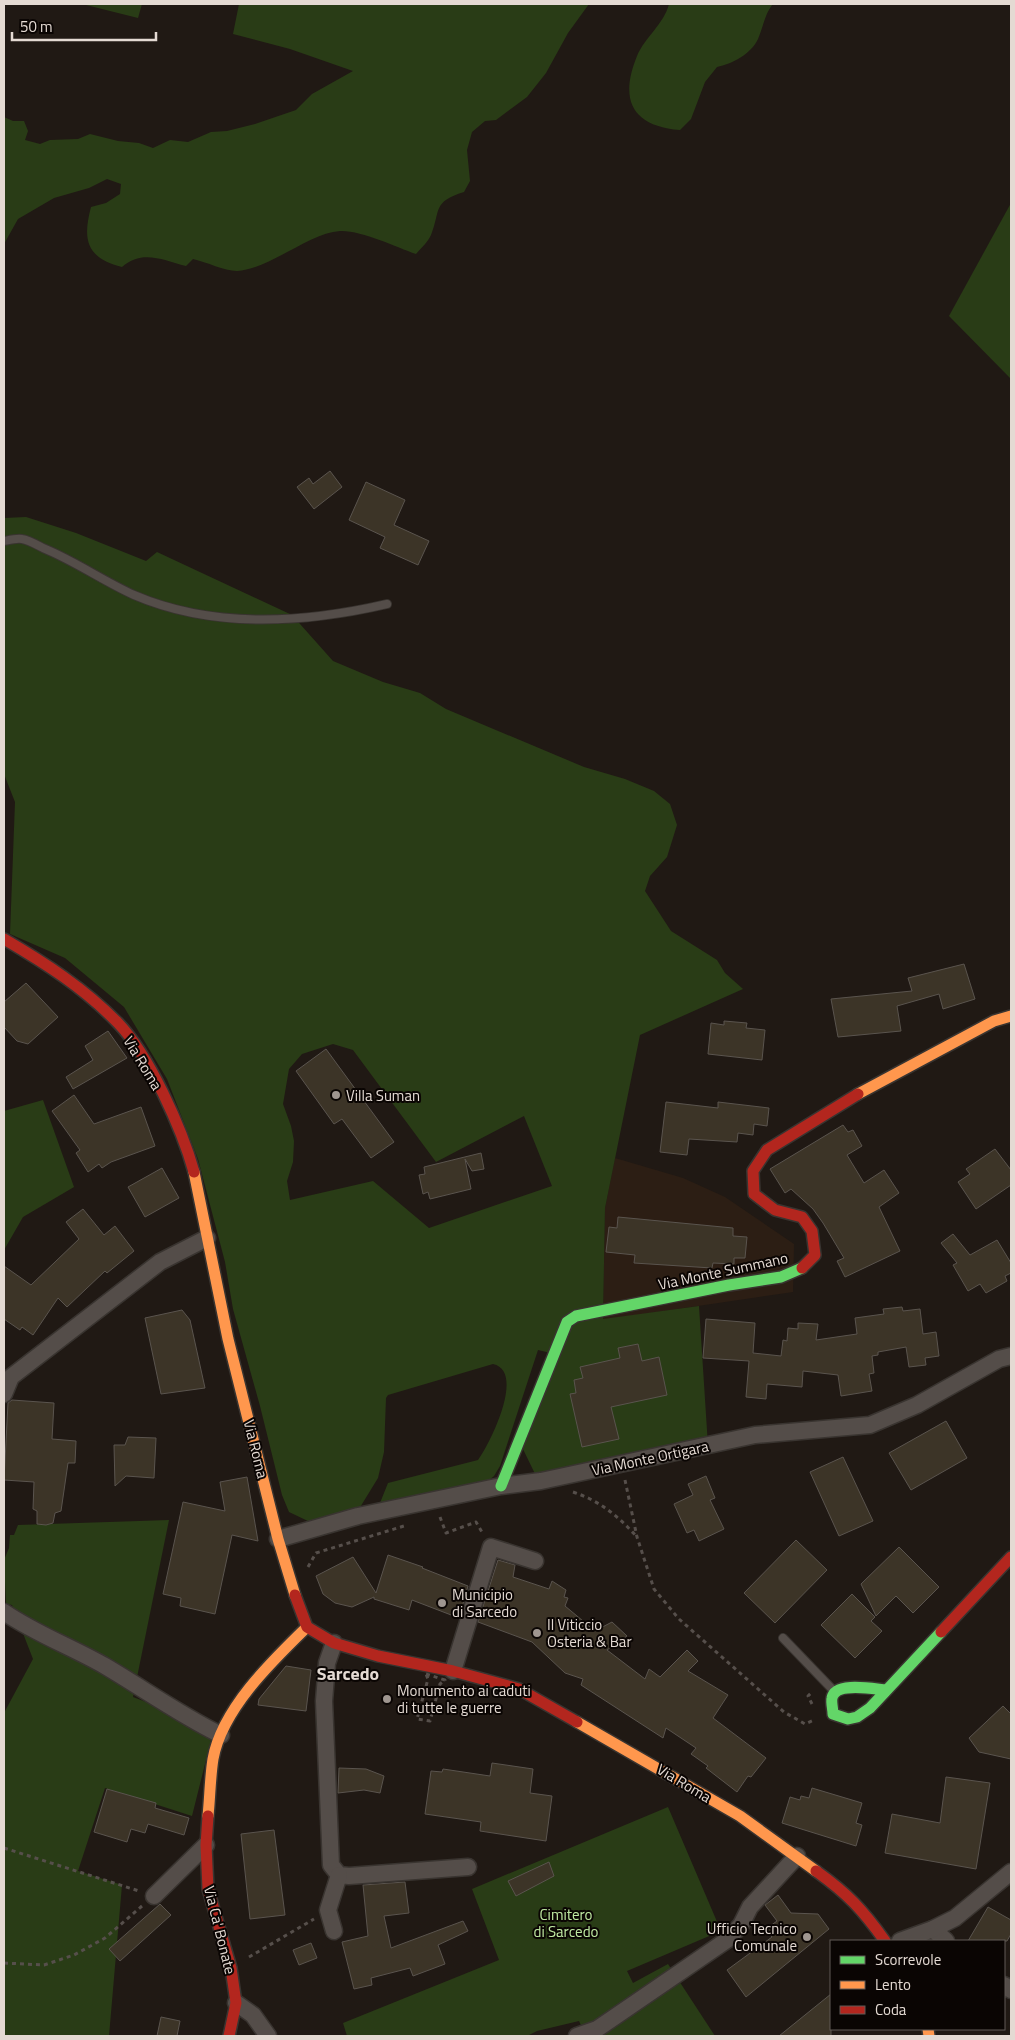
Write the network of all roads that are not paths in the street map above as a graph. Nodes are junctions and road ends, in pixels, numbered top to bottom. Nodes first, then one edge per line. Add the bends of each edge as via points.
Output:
1 (4, 541) edge
2 (387, 604) dead end
3 (4, 939) edge
4 (1011, 1016) edge
5 (207, 1238) junction
6 (1011, 1356) edge
7 (4, 1394) edge
8 (502, 1486) junction
9 (278, 1539) junction
10 (1011, 1557) edge
11 (535, 1560) dead end
12 (4, 1612) edge
13 (307, 1627) junction
14 (783, 1638) dead end
15 (334, 1643) junction
16 (453, 1671) junction
17 (886, 1690) junction
18 (834, 1692) junction
19 (221, 1735) junction
20 (206, 1845) junction
21 (797, 1856) junction
22 (468, 1867) dead end
23 (1011, 1872) edge
24 (339, 1875) junction
25 (154, 1896) road end
26 (934, 1929) junction
27 (334, 1931) dead end
28 (884, 1940) edge
29 (903, 1940) edge
30 (945, 1940) edge
31 (236, 2003) junction
32 (230, 2036) edge
33 (268, 2036) edge
34 (577, 2036) edge

1 - 2 lane via 21,538 63,556 134,595 173,608 216,616 272,621
3 - 5 street, Via Roma via 58,971 89,996 119,1024 143,1058 176,1121 189,1155
4 - 8 street, Via Monte Summano via 994,1020 850,1098 767,1150 753,1171 754,1194 774,1210 802,1217 812,1231 815,1255 802,1268 781,1277 576,1316 567,1322
5 - 7 street via 160,1262 11,1377
5 - 9 street, Via Roma via 228,1339
6 - 8 street, Via Monte Ortigara via 999,1359 918,1405 870,1425 755,1436 541,1481
8 - 9 street, Via Monte Ortigara via 358,1516
9 - 13 street, Via Roma
10 - 17 street
11 - 16 street via 490,1547
12 - 19 street via 25,1627 104,1665 197,1724
13 - 15 street, Via Roma
13 - 19 street, Via Ca' Bonate via 268,1665 237,1706
14 - 18 lane
15 - 16 street, Via Roma via 378,1656
15 - 24 street via 327,1663 324,1701 331,1864
16 - 21 street, Via Roma via 519,1689 740,1816
17 - 18 street via 845,1687
17 - 18 street via 859,1716 849,1720 833,1714
19 - 20 street, Via Ca' Bonate via 210,1786
20 - 25 street
20 - 31 street, Via Ca' Bonate via 208,1888 231,1968
21 - 28 street, Via Roma via 862,1909
21 - 34 street via 750,1907 741,1925 727,1940 597,2029
22 - 24 street
23 - 26 street via 955,1918
24 - 27 street via 328,1910
26 - 29 street
26 - 30 street
31 - 32 street, Via Ca' Bonate
31 - 33 street via 253,2015

